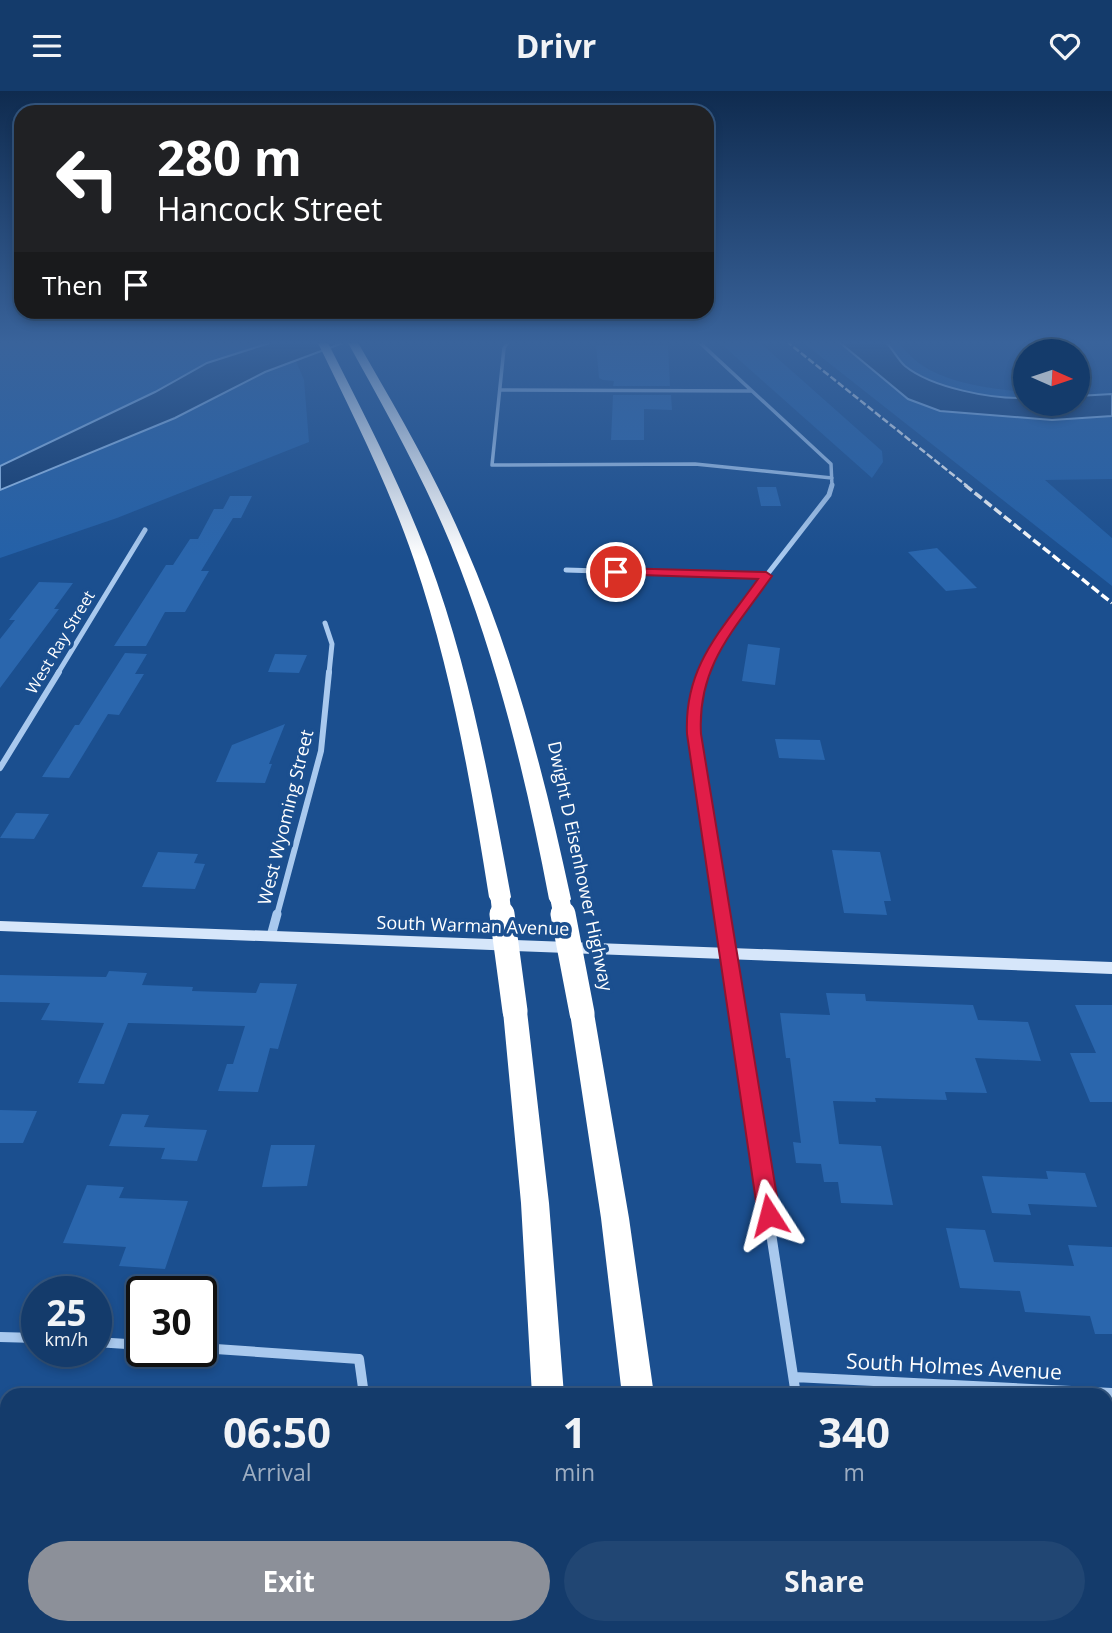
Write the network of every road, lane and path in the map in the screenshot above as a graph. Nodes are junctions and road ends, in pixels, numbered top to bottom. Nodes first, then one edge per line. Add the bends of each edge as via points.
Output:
1 (357, 413) edge
2 (391, 413) edge
3 (498, 413) edge
4 (776, 413) edge
5 (832, 478) junction
6 (145, 530) dead end
7 (566, 570) dead end
8 (766, 576) junction
9 (325, 623) dead end
10 (0, 768) edge
11 (0, 926) edge
12 (271, 936) junction
13 (728, 954) junction
14 (1112, 968) edge
15 (0, 1336) edge
16 (21, 1337) edge
17 (217, 1349) edge
18 (793, 1377) junction
19 (363, 1388) edge
20 (548, 1388) edge
21 (637, 1388) edge
22 (795, 1388) edge
23 (1012, 1388) edge

1 - 20 highway, bridge via 399,502 442,624 471,737 515,1011
2 - 21 highway, Dwight D Eisenhower Highway, bridge via 442,512 490,632 535,781 582,1013
3 - 5 street via 492,465 695,464
4 - 5 street via 831,464
5 - 8 street via 829,495
6 - 10 street, West Ray Street
7 - 8 street
8 - 13 street via 713,650 702,669 694,700 694,734
9 - 12 street, West Wyoming Street via 332,643 321,751
11 - 12 main road, South Warman Avenue
12 - 13 main road, South Warman Avenue
13 - 14 main road, South Warman Avenue
13 - 18 street
15 - 16 street
17 - 19 street via 359,1359
18 - 22 street
18 - 23 street, South Holmes Avenue

